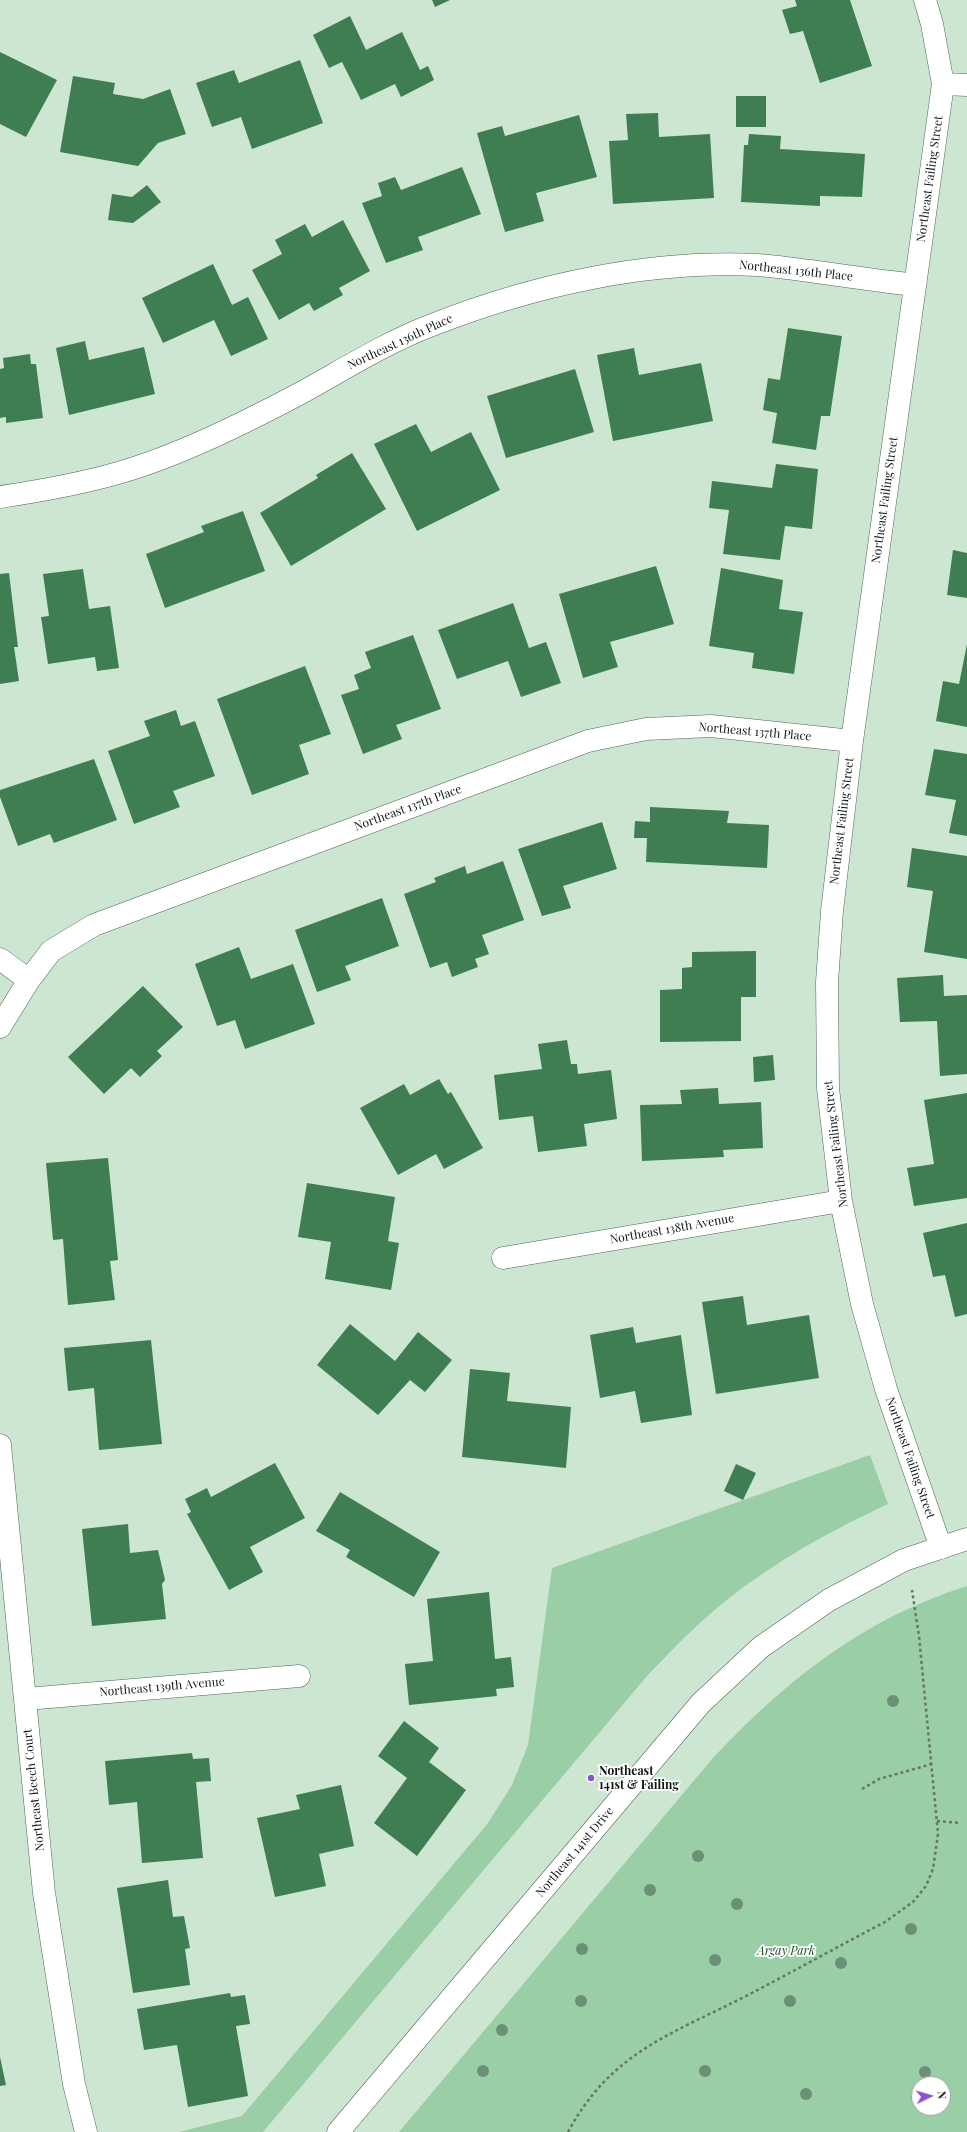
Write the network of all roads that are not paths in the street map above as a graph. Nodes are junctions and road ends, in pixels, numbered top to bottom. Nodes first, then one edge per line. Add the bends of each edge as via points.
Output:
1 (924, 0) edge
2 (943, 84) junction
3 (967, 85) edge
4 (915, 285) junction
5 (0, 497) edge
6 (852, 741) junction
7 (0, 959) edge
8 (29, 980) junction
9 (0, 1027) edge
10 (841, 1200) junction
11 (503, 1258) dead end
12 (0, 1445) edge
13 (967, 1539) edge
14 (941, 1548) junction
15 (299, 1676) dead end
16 (26, 1699) junction
17 (86, 2132) edge
18 (338, 2132) edge

1 - 2 street, Northeast Failing Street via 932,24
2 - 3 street
2 - 4 street, Northeast Failing Street
4 - 5 street, Northeast 136th Place via 759,265 721,264 640,271 580,281 500,300 430,326 354,362 232,428 154,461 120,473 70,485
4 - 6 street, Northeast Failing Street
6 - 8 street, Northeast 137th Place via 711,726 646,729 588,741 94,925 51,951
6 - 10 street, Northeast Failing Street via 832,911 827,982 828,1088
7 - 8 street
8 - 9 street
10 - 11 street, Northeast 138th Avenue
10 - 14 street, Northeast Failing Street via 862,1304 886,1389
12 - 16 street, Northeast Beech Court
13 - 14 street, Northeast 141st Drive
14 - 18 street, Northeast 141st Drive via 904,1560 794,1622 761,1647 701,1703
15 - 16 street, Northeast 139th Avenue
16 - 17 street, Northeast Beech Court via 45,1901 74,2084

